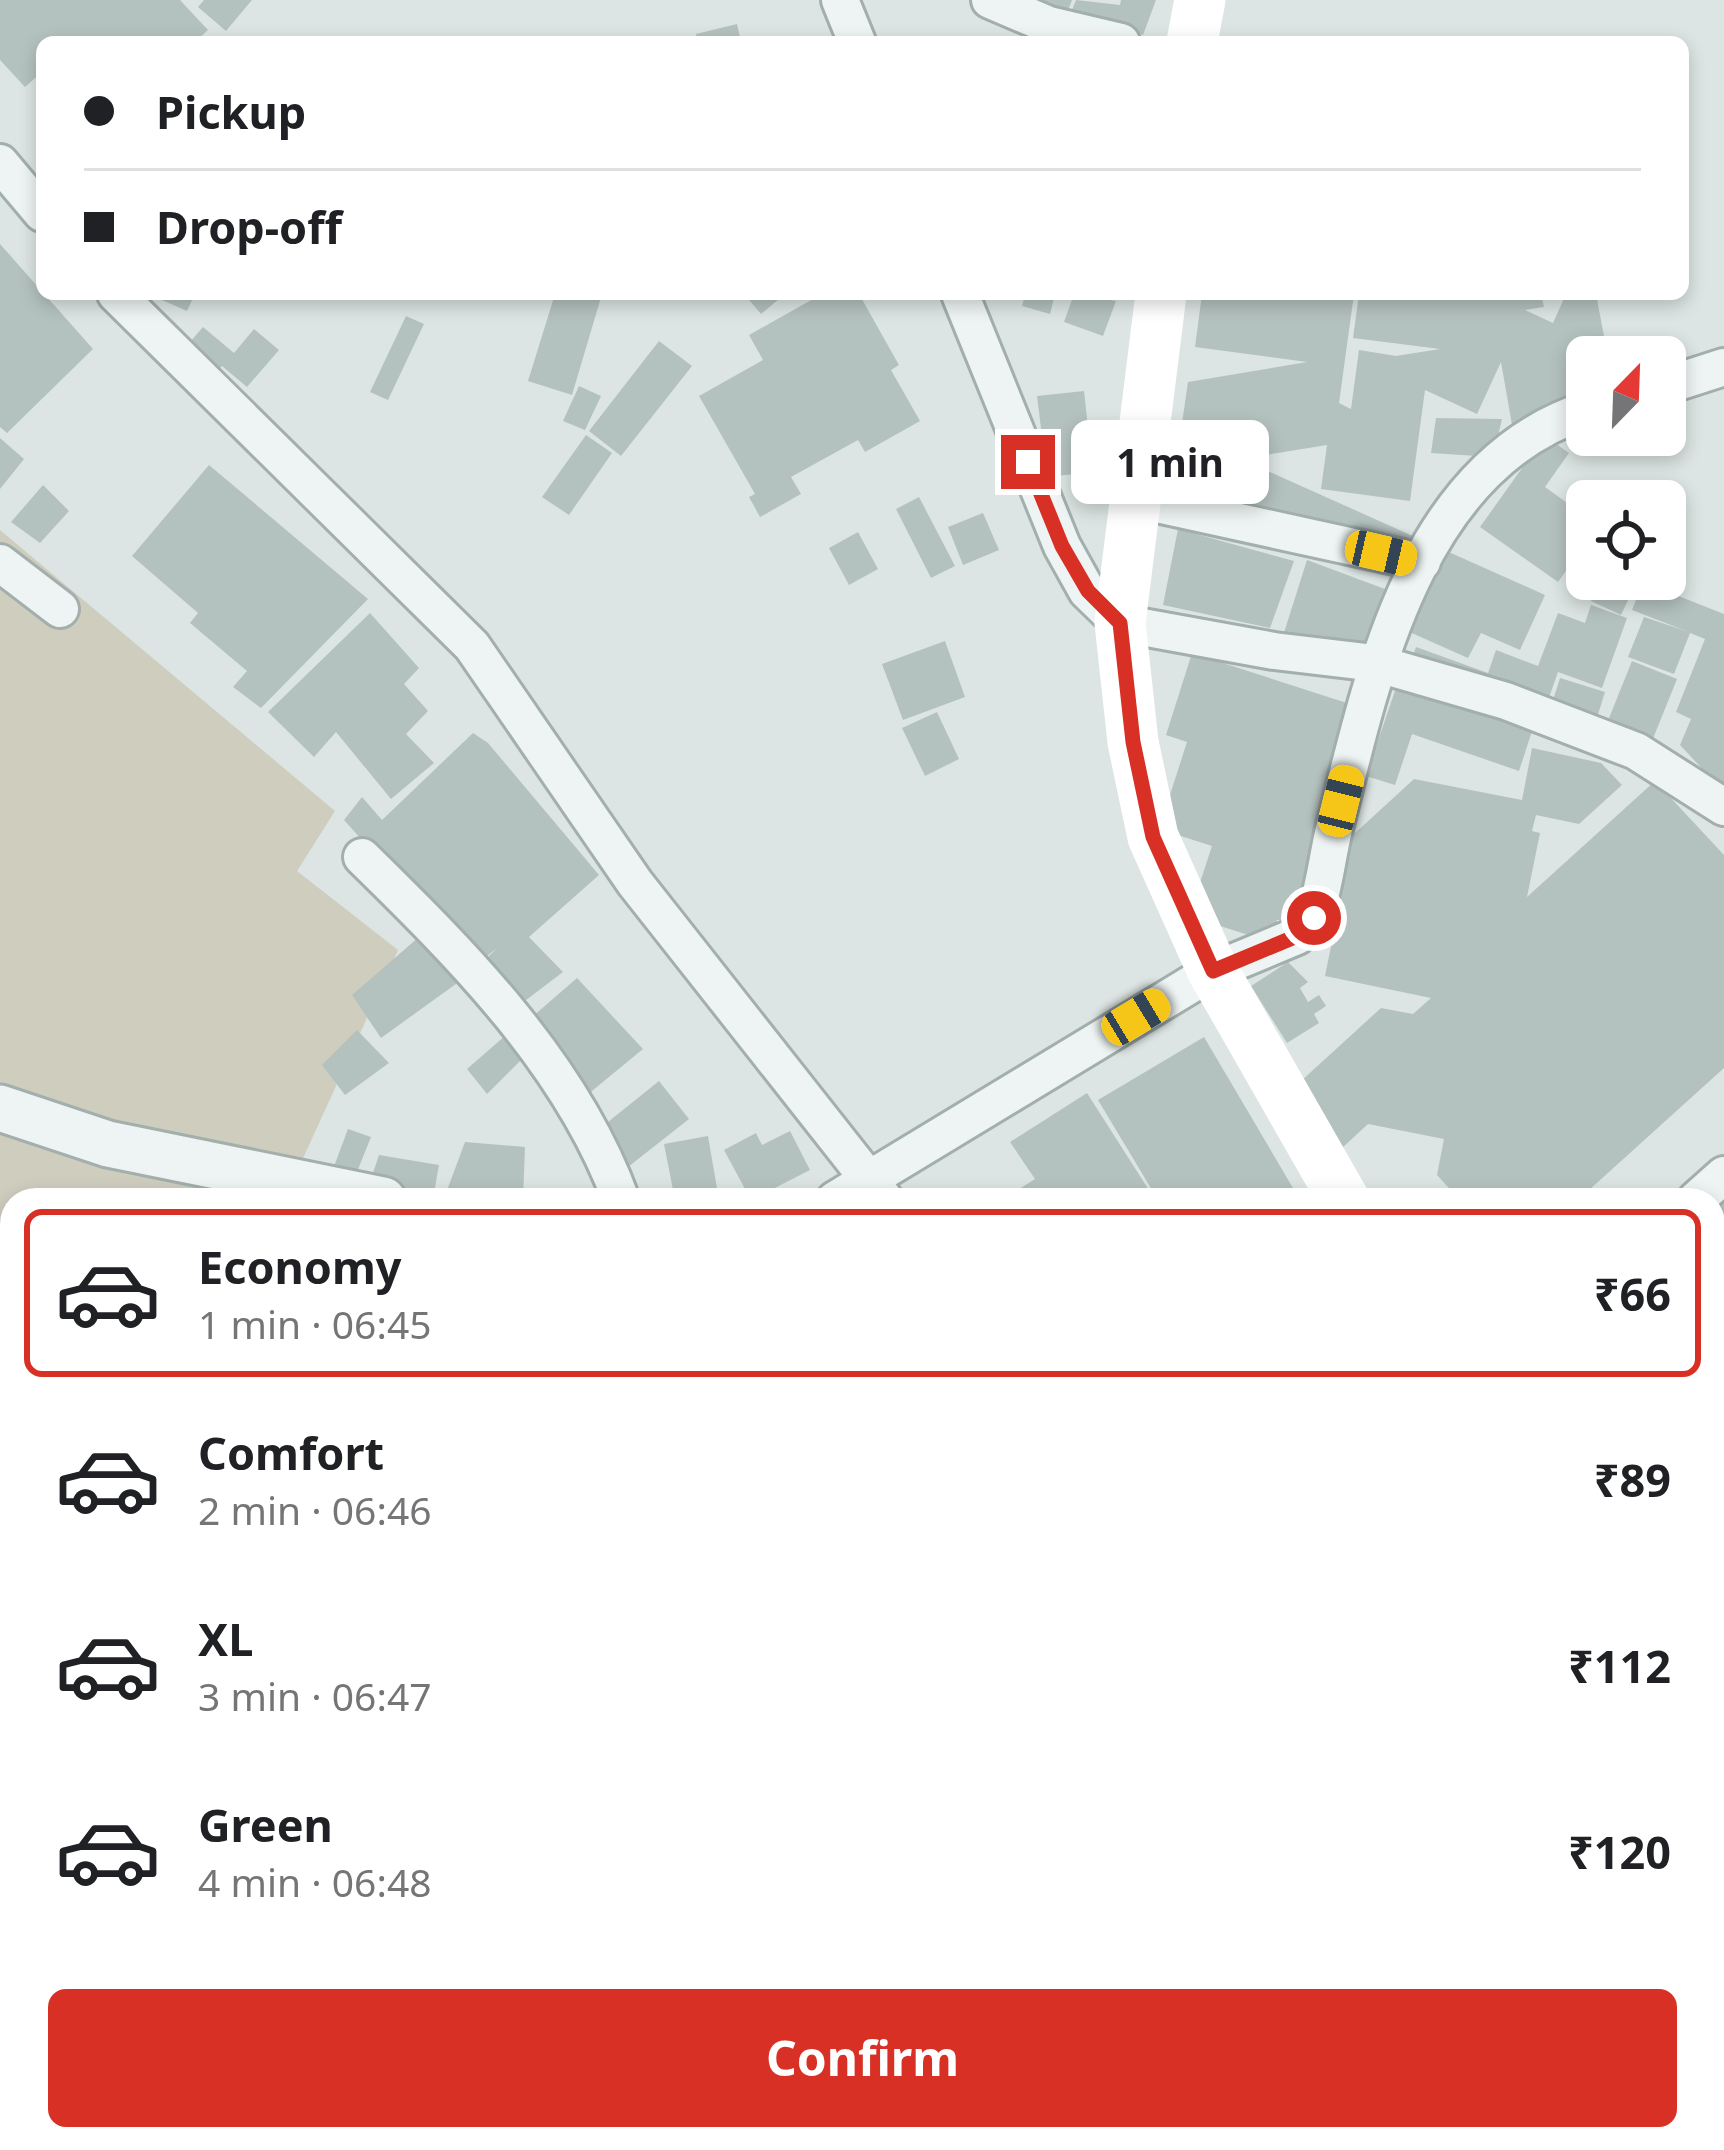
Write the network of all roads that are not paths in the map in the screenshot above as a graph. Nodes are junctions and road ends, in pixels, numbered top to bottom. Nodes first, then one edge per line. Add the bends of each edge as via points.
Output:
1 (840, 0) edge
2 (990, 0) edge
3 (1200, 0) edge
4 (855, 36) edge
5 (1096, 36) edge
6 (1193, 36) edge
7 (0, 163) edge
8 (22, 207) edge
9 (122, 300) edge
10 (962, 300) edge
11 (1160, 300) edge
12 (1724, 367) edge
13 (1686, 379) edge
14 (1566, 417) edge
15 (1134, 499) junction
16 (1422, 562) junction
17 (0, 563) edge
18 (60, 609) dead end
19 (1120, 623) junction
20 (1375, 663) junction
21 (1724, 807) edge
22 (362, 857) dead end
23 (1213, 971) junction
24 (0, 1108) edge
25 (324, 1188) edge
26 (616, 1188) edge
27 (876, 1188) edge
28 (1337, 1188) edge

1 - 4 street
2 - 5 street
3 - 6 main road
7 - 8 street
9 - 27 street via 472,646 635,884
10 - 19 street via 1062,546 1088,591
11 - 15 main road
12 - 13 street
14 - 16 street via 1512,449 1465,496
15 - 16 street
15 - 19 main road
16 - 20 street
17 - 18 street
19 - 20 street
19 - 23 main road via 1153,837
20 - 21 street via 1636,752
20 - 23 street via 1314,918 1297,936
22 - 26 street via 486,982 592,1129
23 - 27 street
23 - 28 main road
24 - 25 street via 108,1144

